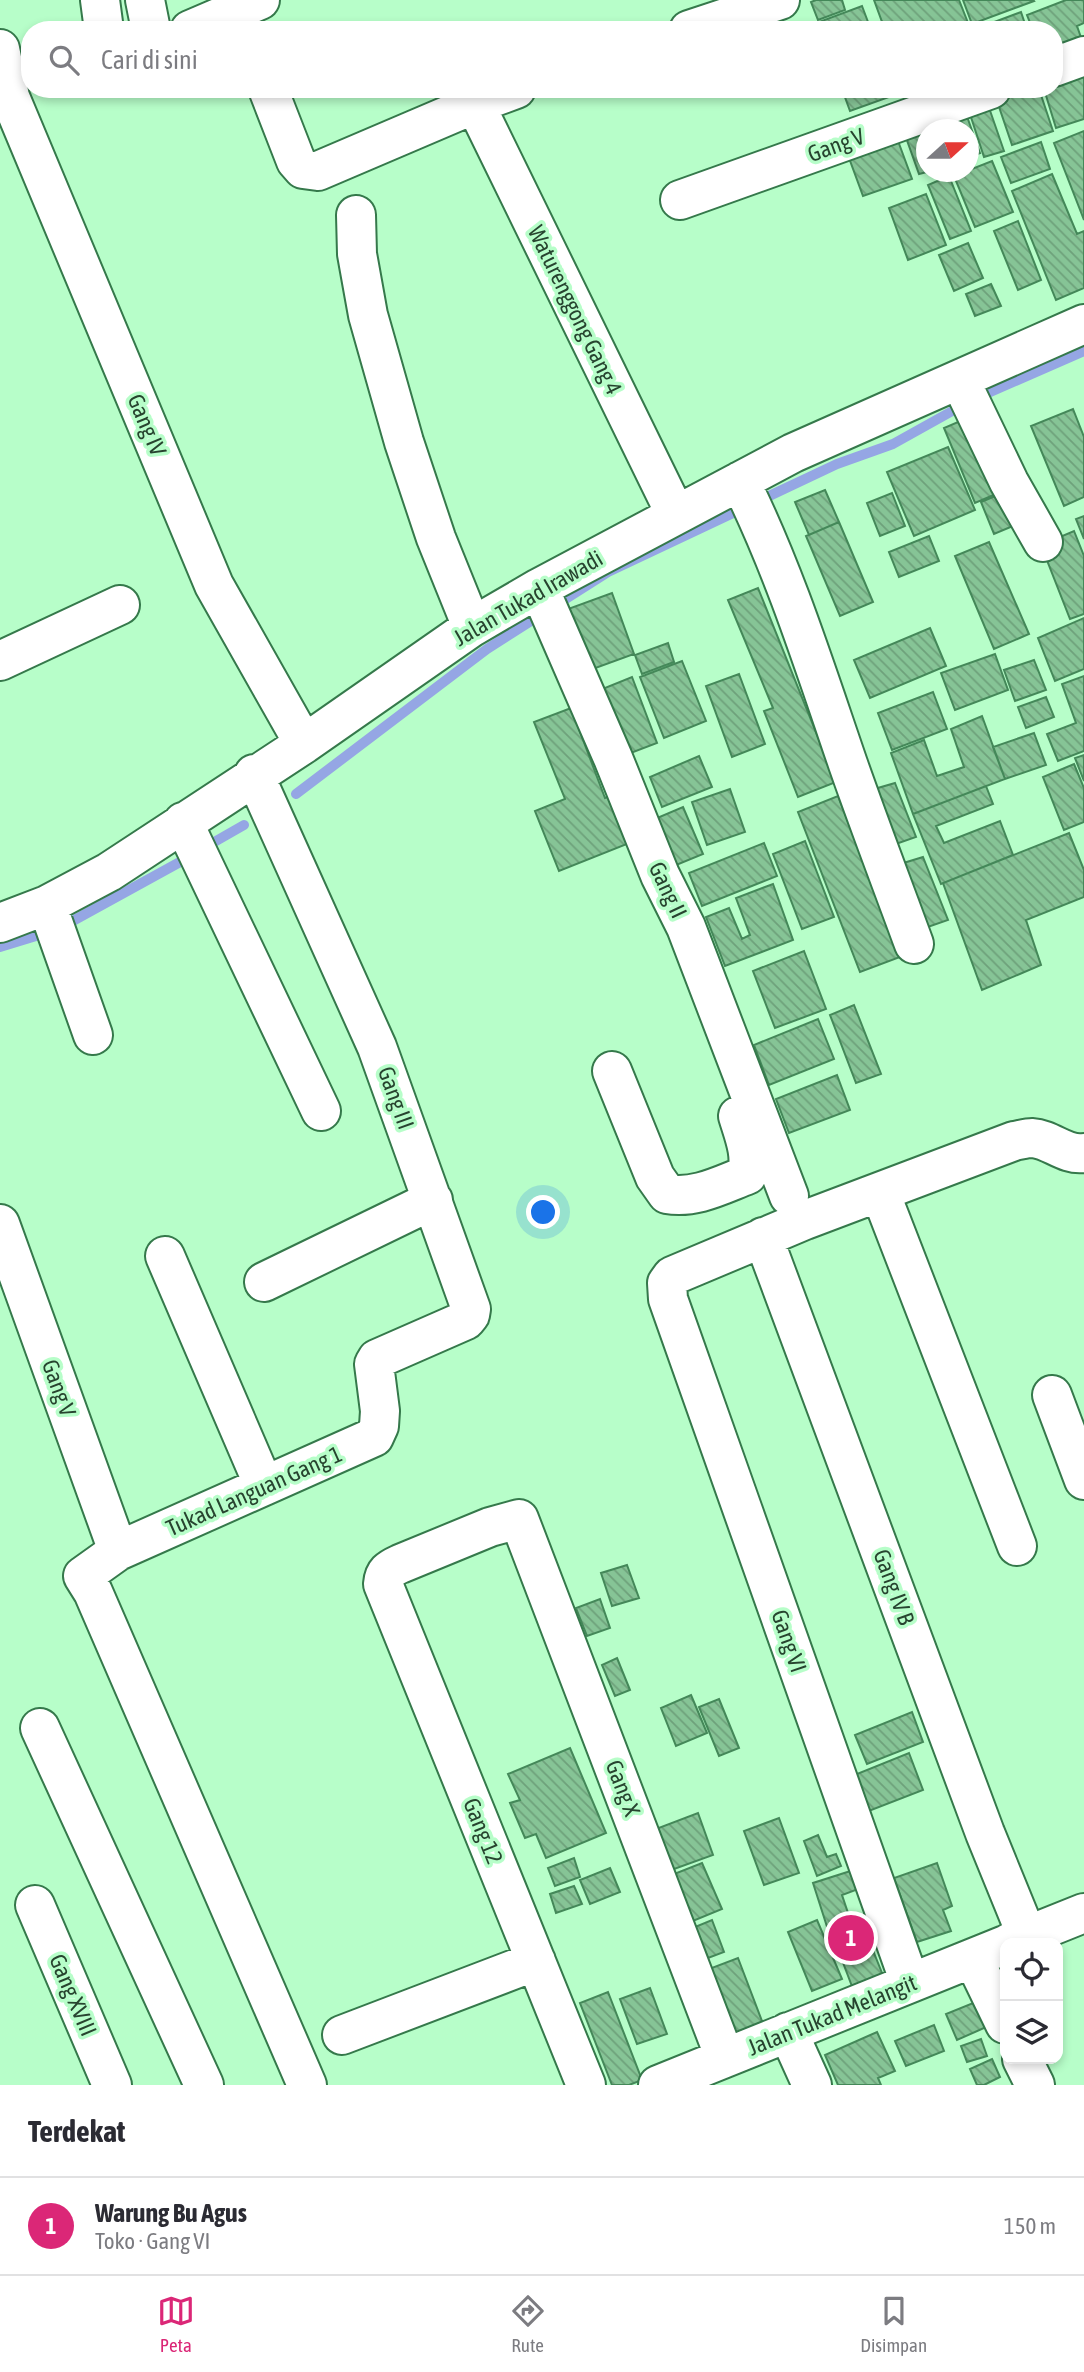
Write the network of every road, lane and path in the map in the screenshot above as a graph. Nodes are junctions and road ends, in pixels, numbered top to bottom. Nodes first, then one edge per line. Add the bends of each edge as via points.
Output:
1 (145, 0) edge
2 (780, 0) edge
3 (248, 13) edge
4 (149, 21) edge
5 (221, 21) edge
6 (716, 21) edge
7 (0, 49) edge
8 (1084, 56) edge
9 (1063, 64) edge
10 (14, 96) edge
11 (272, 98) edge
12 (491, 98) edge
13 (966, 98) edge
14 (475, 104) junction
15 (680, 200) dead end
16 (356, 215) dead end
17 (1084, 324) edge
18 (967, 396) junction
19 (744, 489) junction
20 (676, 516) junction
21 (1042, 542) dead end
22 (543, 598) junction
23 (120, 605) dead end
24 (472, 627) junction
25 (0, 661) edge
26 (304, 744) junction
27 (254, 775) junction
28 (183, 822) junction
29 (660, 875) junction
30 (47, 905) junction
31 (0, 923) edge
32 (914, 944) dead end
33 (93, 1035) dead end
34 (612, 1071) dead end
35 (321, 1111) dead end
36 (1084, 1153) edge
37 (880, 1192) junction
38 (789, 1196) dead end
39 (433, 1200) junction
40 (0, 1224) edge
41 (763, 1237) junction
42 (165, 1256) dead end
43 (264, 1282) dead end
44 (375, 1378) joint
45 (1052, 1395) dead end
46 (1084, 1480) edge
47 (264, 1486) junction
48 (519, 1518) joint
49 (1017, 1546) dead end
50 (118, 1551) junction
51 (40, 1728) dead end
52 (35, 1905) dead end
53 (1084, 1913) edge
54 (1003, 1938) edge
55 (1022, 1938) edge
56 (1000, 1947) edge
57 (536, 1961) junction
58 (910, 1983) junction
59 (788, 2032) junction
60 (342, 2035) dead end
61 (725, 2058) junction
62 (1024, 2064) edge
63 (111, 2085) edge
64 (204, 2085) edge
65 (307, 2085) edge
66 (586, 2085) edge
67 (658, 2085) edge
68 (812, 2085) edge
69 (1035, 2085) edge

1 - 4 street
2 - 6 street
3 - 5 street
7 - 10 street, Gang IV
8 - 9 street
10 - 26 street, Gang IV via 214,585
11 - 14 street via 296,161 303,169 318,172
12 - 14 street
13 - 15 street, Gang V
14 - 20 street, Waturenggong Gang 4
16 - 24 street via 357,254 368,315 393,404 436,538
17 - 18 street, Jalan Tukad Irawadi
18 - 19 street, Jalan Tukad Irawadi via 793,453
18 - 21 street
19 - 20 street, Jalan Tukad Irawadi
19 - 32 street via 797,614
20 - 22 street, Jalan Tukad Irawadi
22 - 24 street, Jalan Tukad Irawadi
22 - 29 street, Gang II
23 - 25 street
24 - 26 street, Jalan Tukad Irawadi
26 - 27 street, Jalan Tukad Irawadi
27 - 28 street, Jalan Tukad Irawadi
27 - 39 street, Gang III via 377,1047
28 - 30 street, Jalan Tukad Irawadi via 109,872
28 - 35 street
29 - 34 street via 748,1149 747,1175 694,1195 667,1194 655,1177
29 - 38 street, Gang II via 686,927
30 - 31 street, Jalan Tukad Irawadi
30 - 33 street
36 - 37 street via 1032,1138 1014,1141
37 - 41 street
37 - 49 street
39 - 43 street
39 - 44 street, Gang III via 470,1315 377,1359
40 - 50 street, Gang V
41 - 54 street, Gang IV B via 985,1833
41 - 58 street, Gang VI via 672,1276 667,1283 668,1299
42 - 47 street
44 - 47 street, Tukad Languan Gang 1 via 380,1411 374,1437
45 - 46 street
47 - 50 street, Tukad Languan Gang 1
48 - 57 street, Gang 12 via 388,1569 383,1584
48 - 61 street, Gang X
50 - 65 street, Tukad Languan Gang 1 via 83,1576
51 - 64 street
52 - 63 street, Gang XVIII
53 - 55 street, Jalan Tukad Melangit
56 - 58 street, Jalan Tukad Melangit
57 - 60 street
57 - 66 street, Gang 12
58 - 59 street, Jalan Tukad Melangit
59 - 61 street, Jalan Tukad Melangit
59 - 68 street
61 - 67 street, Jalan Tukad Melangit
62 - 69 street

